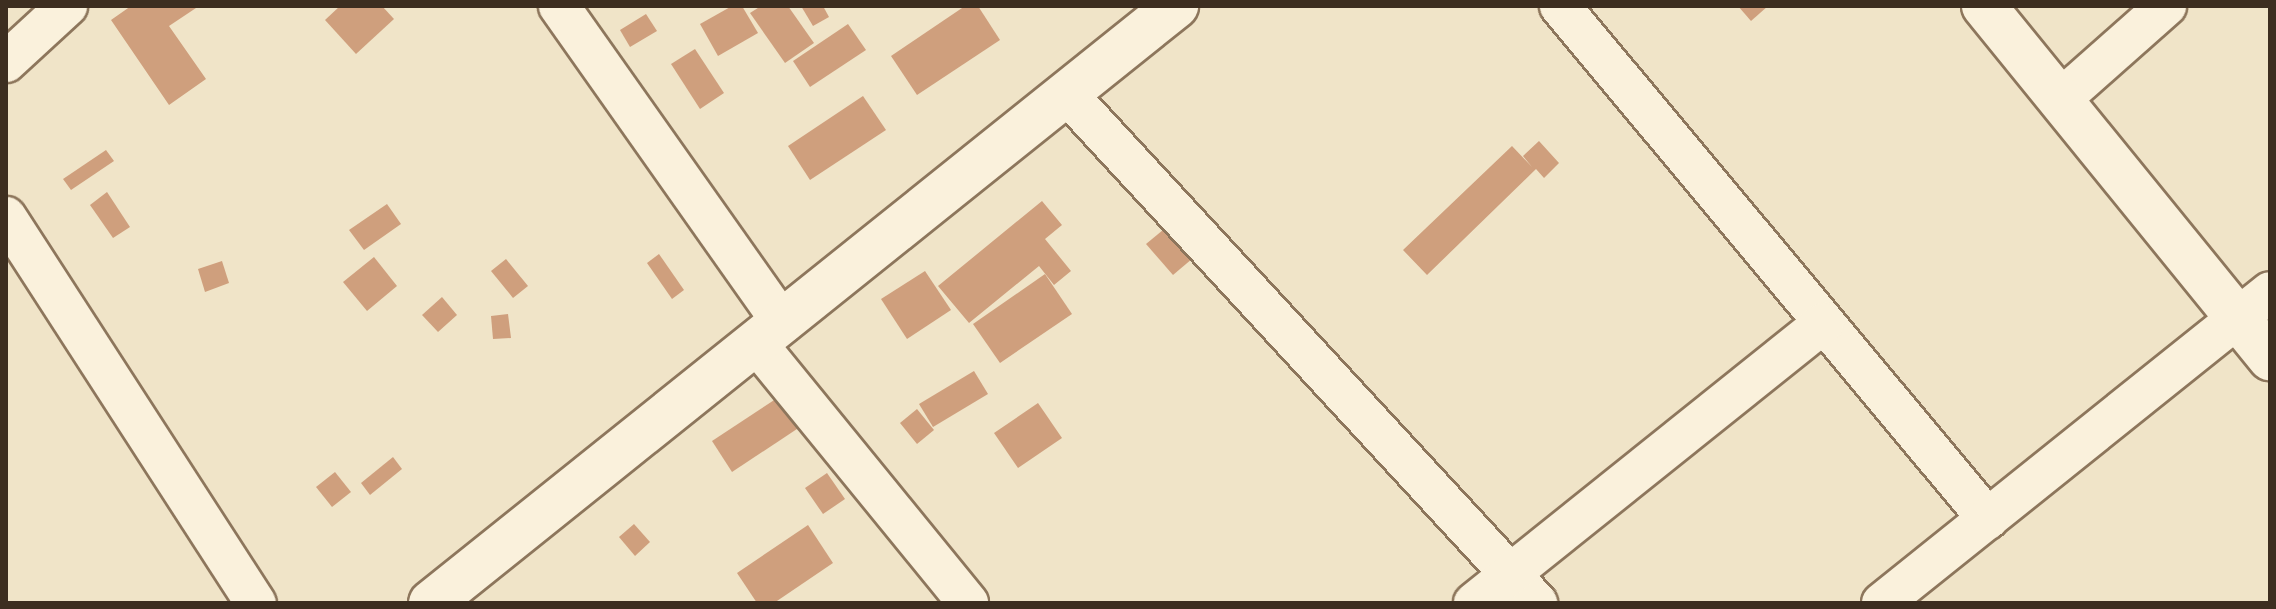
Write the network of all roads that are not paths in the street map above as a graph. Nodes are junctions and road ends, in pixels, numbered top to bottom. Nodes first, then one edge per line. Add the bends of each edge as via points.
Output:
1 (67, 6) edge
2 (559, 6) edge
3 (1560, 6) edge
4 (1984, 6) edge
5 (2166, 6) edge
6 (1170, 8) edge
7 (6, 62) edge
8 (1067, 94) junction
9 (2062, 98) junction
10 (6, 217) edge
11 (2254, 304) edge
12 (1824, 323) junction
13 (770, 334) junction
14 (2270, 358) edge
15 (1988, 519) junction
16 (1514, 571) junction
17 (452, 597) edge
18 (256, 603) edge
19 (968, 603) edge
20 (1474, 603) edge
21 (1537, 603) edge
22 (1882, 603) edge

1 - 7 street
2 - 13 street
3 - 12 street
4 - 9 street
5 - 9 street
6 - 8 street
8 - 13 street
8 - 16 street
9 - 11 street
10 - 18 street
11 - 14 street
11 - 15 street
12 - 15 street
12 - 16 street
13 - 17 street
13 - 19 street
15 - 22 street
16 - 20 street
16 - 21 street

